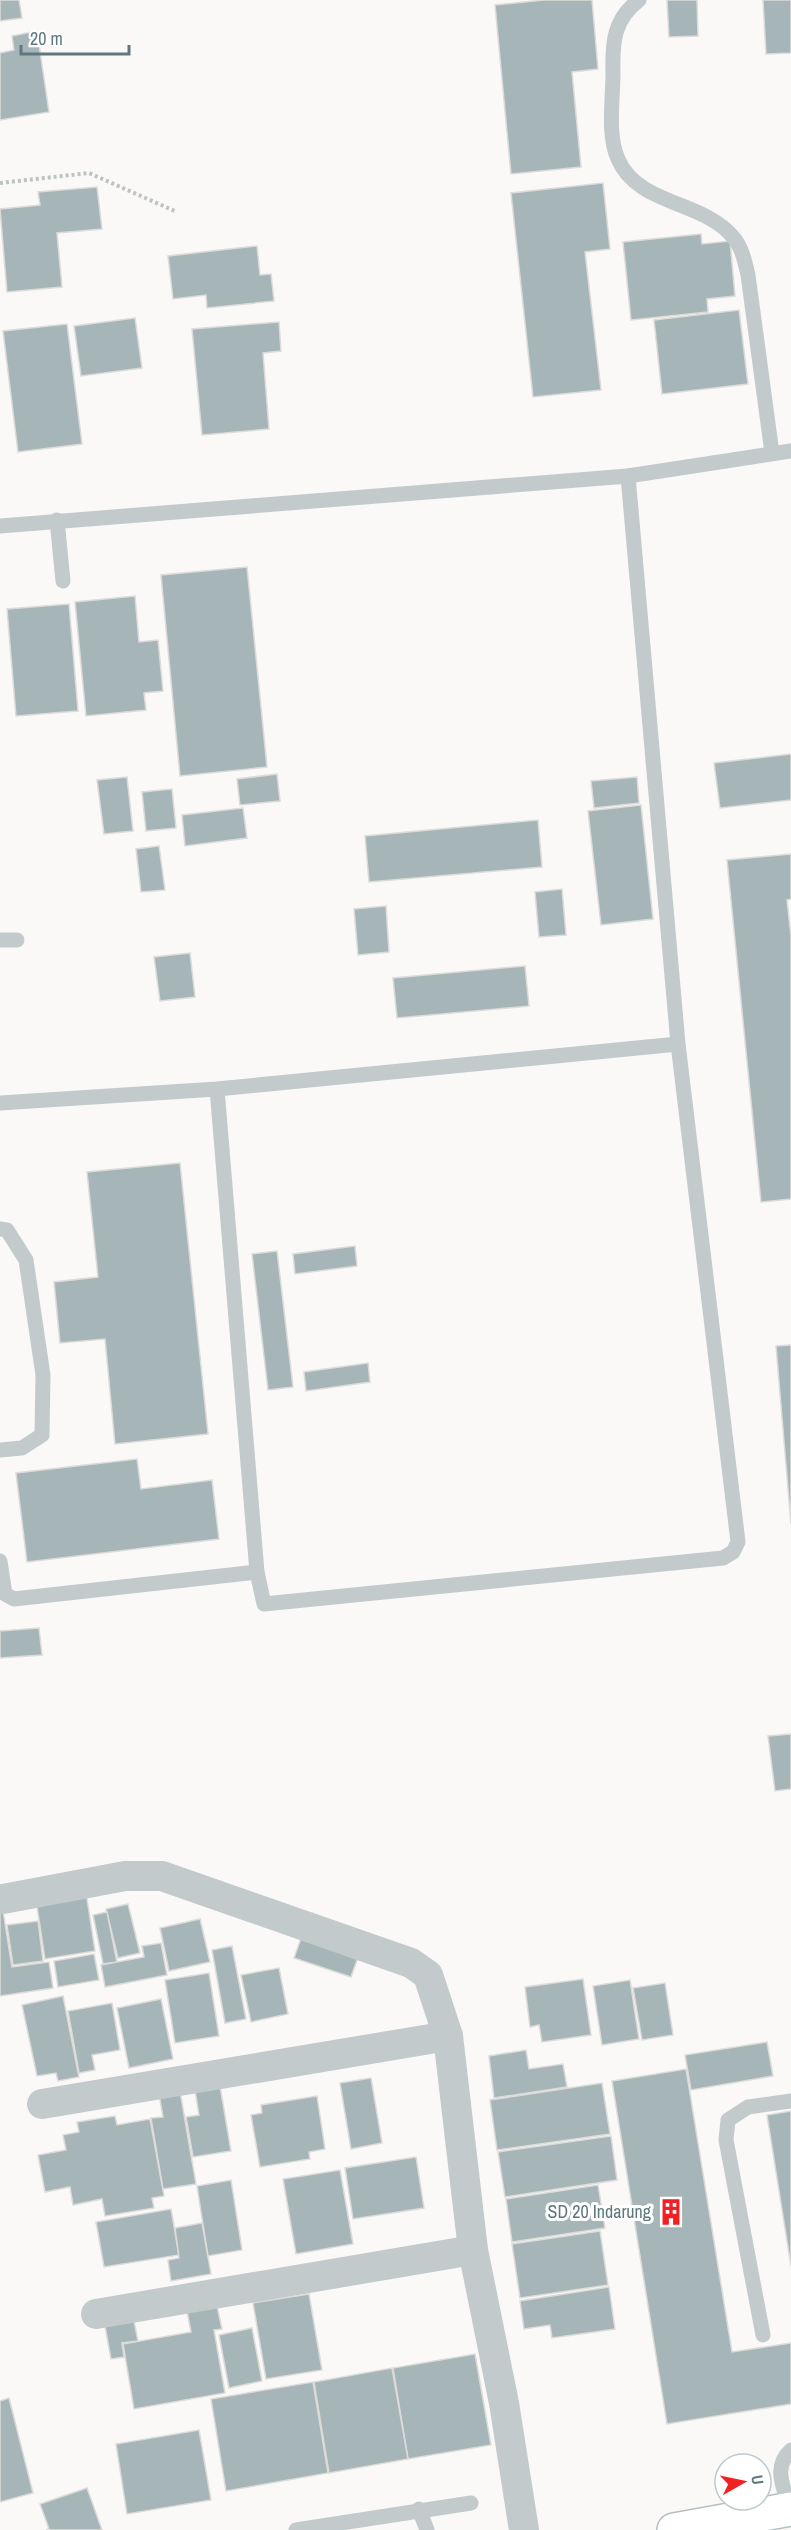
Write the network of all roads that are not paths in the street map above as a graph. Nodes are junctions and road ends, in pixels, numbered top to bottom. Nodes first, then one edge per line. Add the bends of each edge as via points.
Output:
1 (639, 0) edge
2 (791, 451) edge
3 (772, 453) junction
4 (628, 476) junction
5 (57, 520) junction
6 (0, 526) edge
7 (63, 581) dead end
8 (0, 940) edge
9 (17, 940) dead end
10 (678, 1044) junction
11 (217, 1089) junction
12 (0, 1103) edge
13 (0, 1229) edge
14 (0, 1450) edge
15 (0, 1561) edge
16 (257, 1572) junction
17 (3, 1899) dead end
18 (448, 2036) junction
19 (791, 2101) edge
20 (42, 2104) dead end
21 (473, 2250) junction
22 (96, 2314) dead end
23 (764, 2336) dead end
24 (791, 2450) edge
25 (471, 2503) dead end
26 (790, 2509) edge
27 (419, 2510) junction
28 (296, 2530) edge
29 (427, 2530) edge
30 (524, 2530) edge
31 (674, 2530) edge

1 - 3 lane via 626,10 612,42 617,159 628,176 644,188 719,224 734,237 743,254
2 - 3 lane
3 - 4 lane
4 - 5 lane
4 - 10 lane
5 - 6 lane
5 - 7 lane
8 - 9 lane
10 - 11 lane
10 - 16 lane via 738,1542 733,1552 723,1558 264,1604
11 - 12 lane
11 - 16 lane
13 - 14 lane via 7,1230 26,1260 43,1375 42,1435 22,1448
15 - 16 lane via 5,1594 14,1599
17 - 18 street via 125,1876 162,1876 411,1963 428,1975
18 - 20 street
18 - 21 street
19 - 23 lane via 748,2107 728,2120 726,2140
21 - 22 street
21 - 30 street via 504,2403
24 - 26 lane via 779,2470
25 - 27 lane
26 - 31 street
27 - 28 lane
27 - 29 lane

